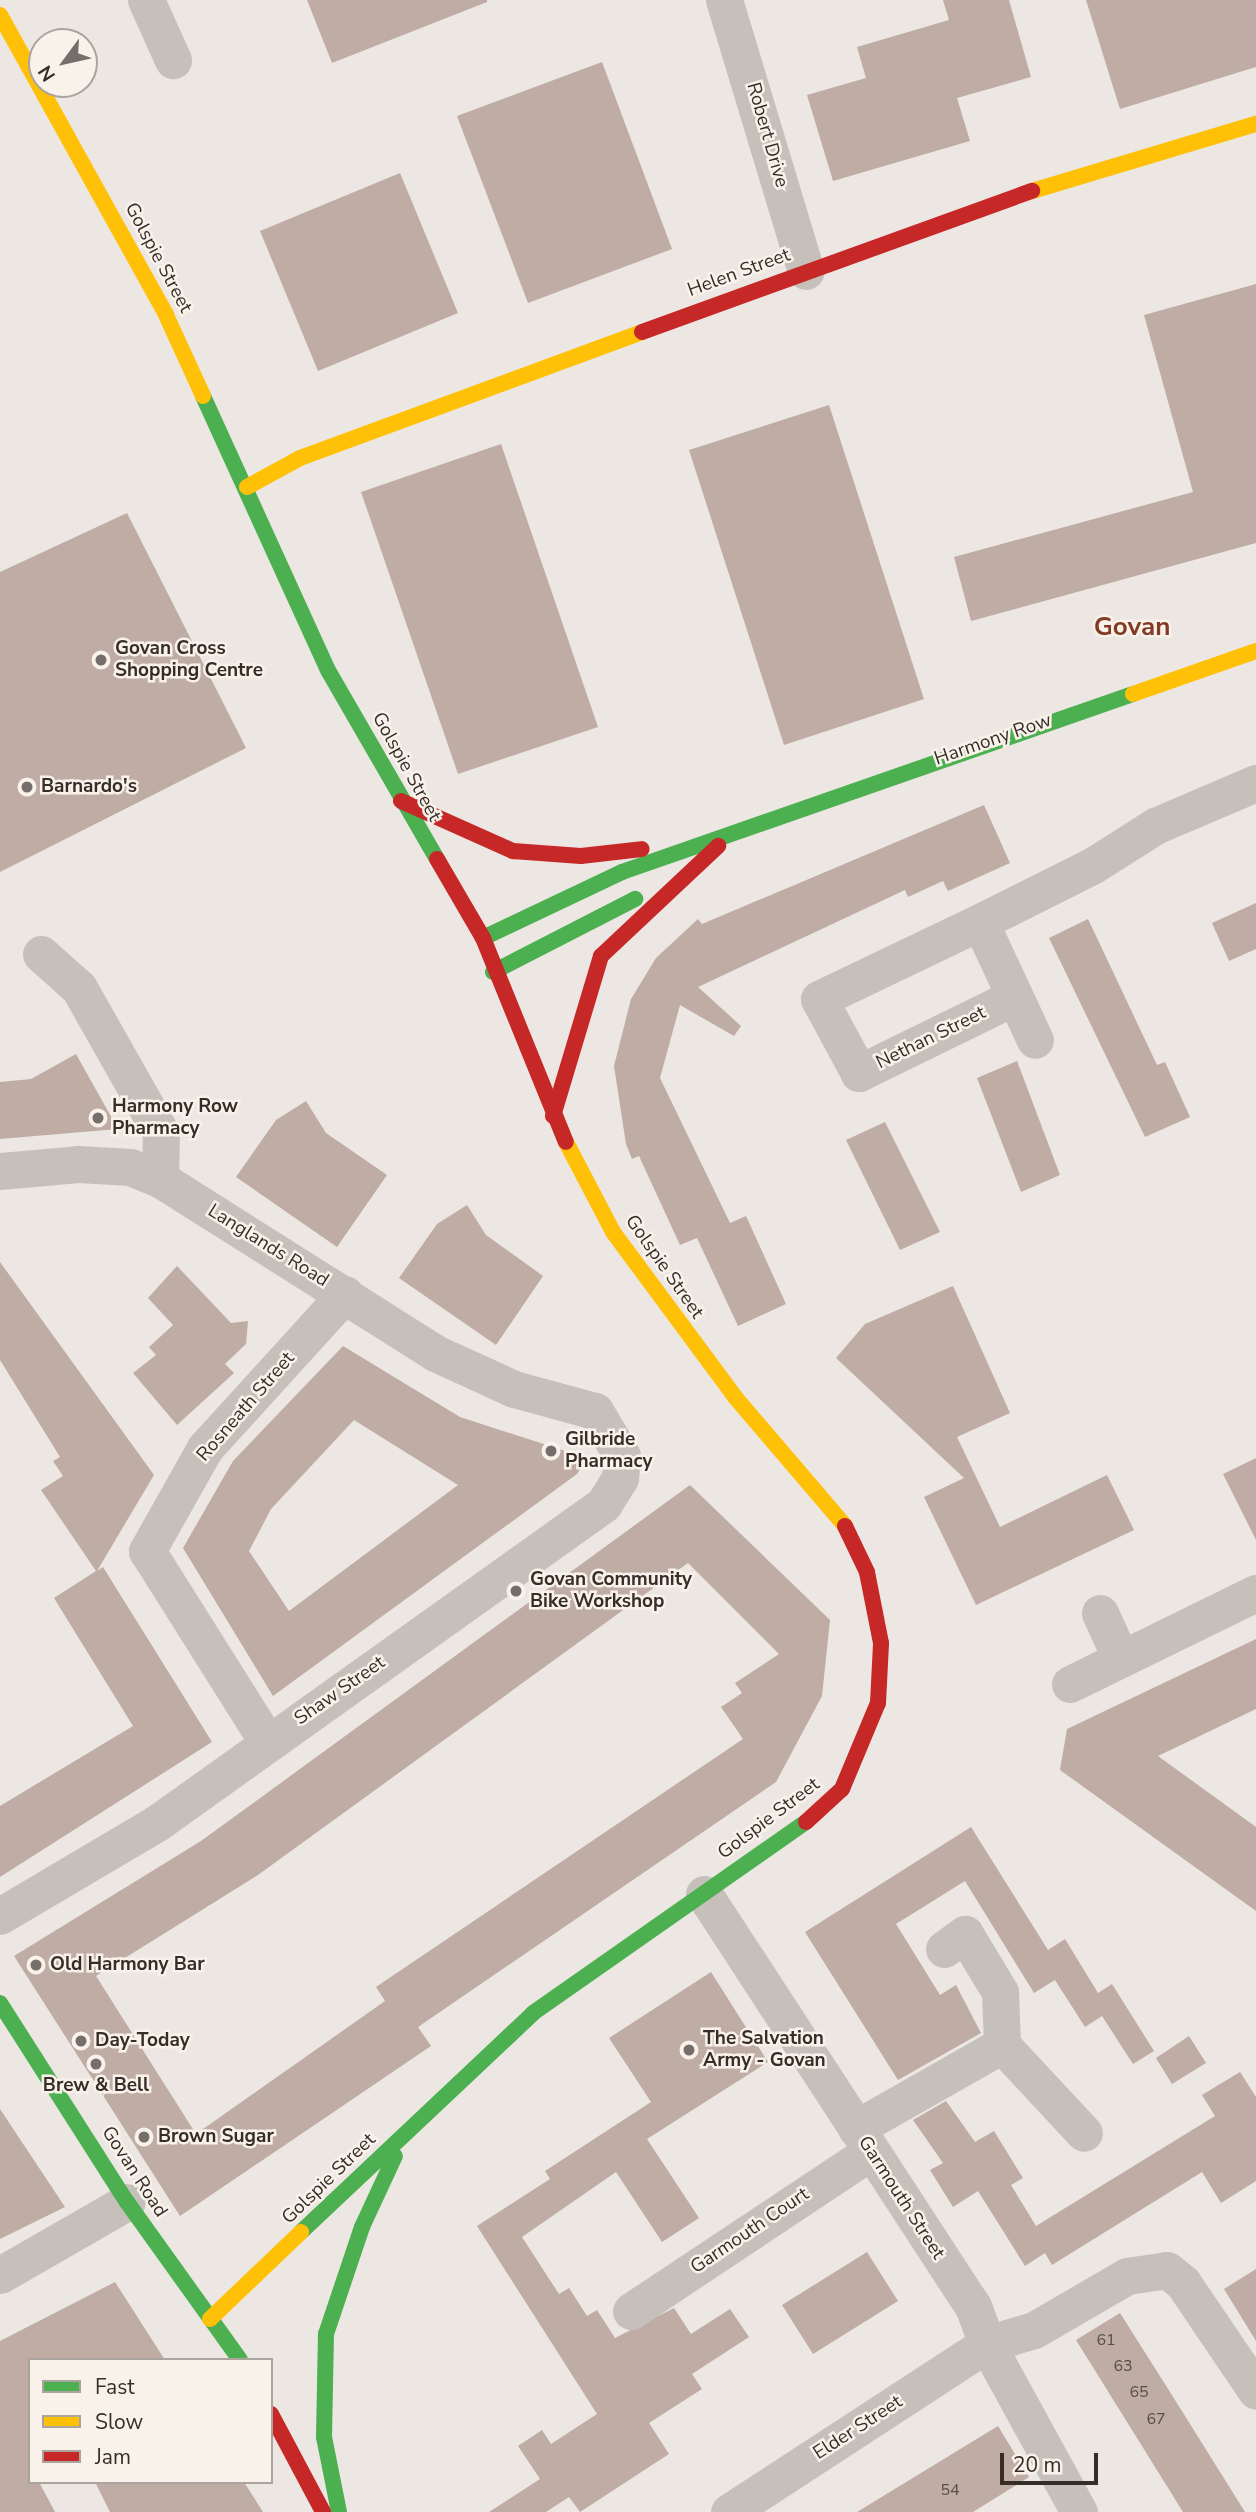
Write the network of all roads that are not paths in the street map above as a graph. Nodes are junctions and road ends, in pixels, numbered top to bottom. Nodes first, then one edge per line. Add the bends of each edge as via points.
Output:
1 (146, 0) edge
2 (724, 0) edge
3 (0, 15) edge
4 (173, 60) dead end
5 (1256, 124) edge
6 (806, 271) junction
7 (247, 487) junction
8 (1256, 650) edge
9 (1256, 783) edge
10 (401, 801) junction
11 (733, 834) junction
12 (980, 922) junction
13 (483, 938) junction
14 (41, 954) dead end
15 (494, 972) junction
16 (1014, 997) junction
17 (1035, 1040) dead end
18 (554, 1116) junction
19 (0, 1171) edge
20 (160, 1179) junction
21 (345, 1294) junction
22 (609, 1427) joint
23 (1256, 1593) edge
24 (1100, 1614) dead end
25 (1120, 1657) junction
26 (1070, 1684) dead end
27 (268, 1743) junction
28 (704, 1894) junction
29 (0, 1916) edge
30 (944, 1949) dead end
31 (0, 2003) edge
32 (1002, 2045) junction
33 (1084, 2133) dead end
34 (405, 2135) junction
35 (863, 2140) junction
36 (127, 2202) junction
37 (0, 2275) edge
38 (631, 2311) dead end
39 (210, 2319) junction
40 (987, 2344) junction
41 (239, 2358) edge
42 (1256, 2391) edge
43 (273, 2418) edge
44 (323, 2512) edge
45 (339, 2512) edge
46 (729, 2512) edge
47 (1079, 2512) edge

1 - 4 street
2 - 6 street, Robert Drive
3 - 7 street, Golspie Street via 166,315
5 - 6 street, Helen Street via 1069,177
6 - 7 street, Helen Street via 300,458
7 - 10 street, Golspie Street via 330,672
8 - 11 street, Harmony Row
9 - 12 street, Nethan Street via 1155,826 1092,866
10 - 11 street, Harmony Row via 513,851 555,856
10 - 13 street, Golspie Street
11 - 13 street, Harmony Row via 622,872
11 - 15 street, Harmony Row via 615,913
11 - 18 street, Harmony Row via 601,956 583,1000
12 - 16 street
12 - 16 street, Nethan Street via 819,999 859,1073
13 - 15 street, Golspie Street
14 - 20 street via 79,988 161,1133
15 - 18 street, Golspie Street
16 - 17 street
18 - 28 street, Golspie Street via 650,1290 735,1397 839,1513 878,1609 878,1703 842,1789
19 - 20 street via 78,1164 130,1167
20 - 21 street, Langlands Road
21 - 22 street, Langlands Road via 435,1353 514,1389 595,1411
21 - 27 street, Rosneath Street via 205,1448 147,1551
22 - 27 street, Shaw Street via 622,1456 620,1478 604,1504
23 - 25 street
24 - 25 street
25 - 26 street
27 - 29 street, Shaw Street via 157,1823
28 - 34 street, Golspie Street via 533,2013
28 - 35 street, Garmouth Street
30 - 32 street via 965,1934 1000,1992
31 - 36 street, Govan Road
32 - 33 street
32 - 35 street, Garmouth Court
34 - 39 street, Golspie Street
34 - 45 street via 362,2227 326,2334 324,2437
35 - 38 street, Garmouth Court
35 - 40 street, Garmouth Street via 973,2306
36 - 37 street
36 - 39 street, Govan Road
39 - 41 street, Govan Road
40 - 42 street, Elder Street via 1034,2330 1127,2276 1167,2270 1184,2283
40 - 46 street, Elder Street
40 - 47 street, Garmouth Street
43 - 44 street

